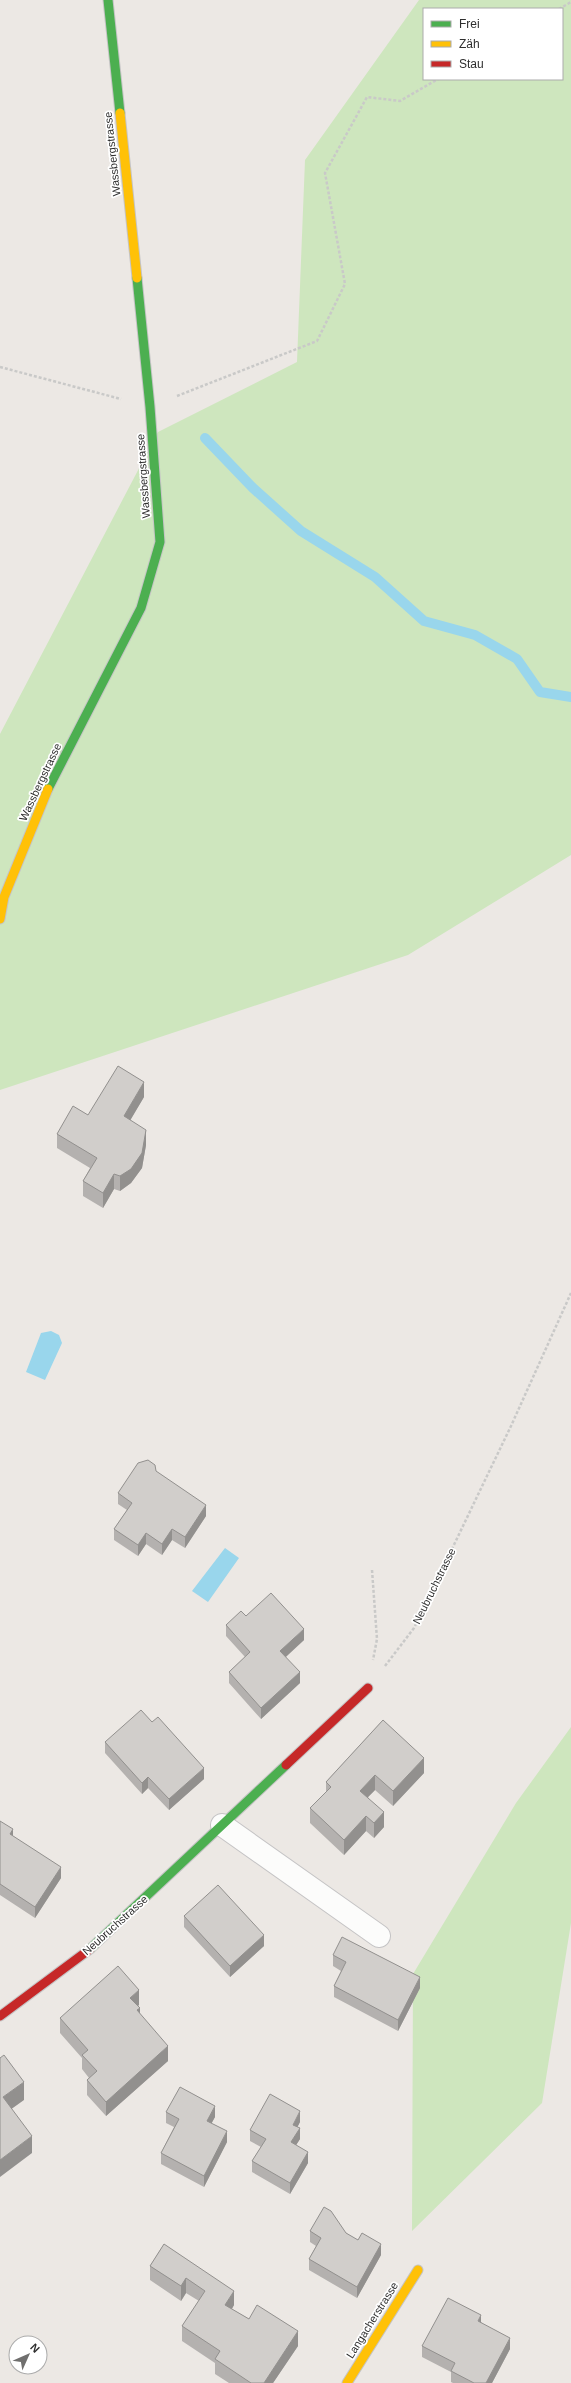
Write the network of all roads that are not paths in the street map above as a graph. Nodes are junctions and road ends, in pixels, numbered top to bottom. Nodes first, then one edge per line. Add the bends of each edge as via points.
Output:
1 (108, 0) edge
2 (0, 919) edge
3 (368, 1688) road end
4 (222, 1825) junction
5 (379, 1936) dead end
6 (0, 2016) edge
7 (418, 2270) dead end
8 (347, 2383) edge

1 - 2 street, Wassbergstrasse via 150,407 160,542 141,608 41,802 4,897
3 - 4 street, Neubruchstrasse
4 - 5 street
4 - 6 street, Neubruchstrasse via 98,1943
7 - 8 street, Langacherstrasse

